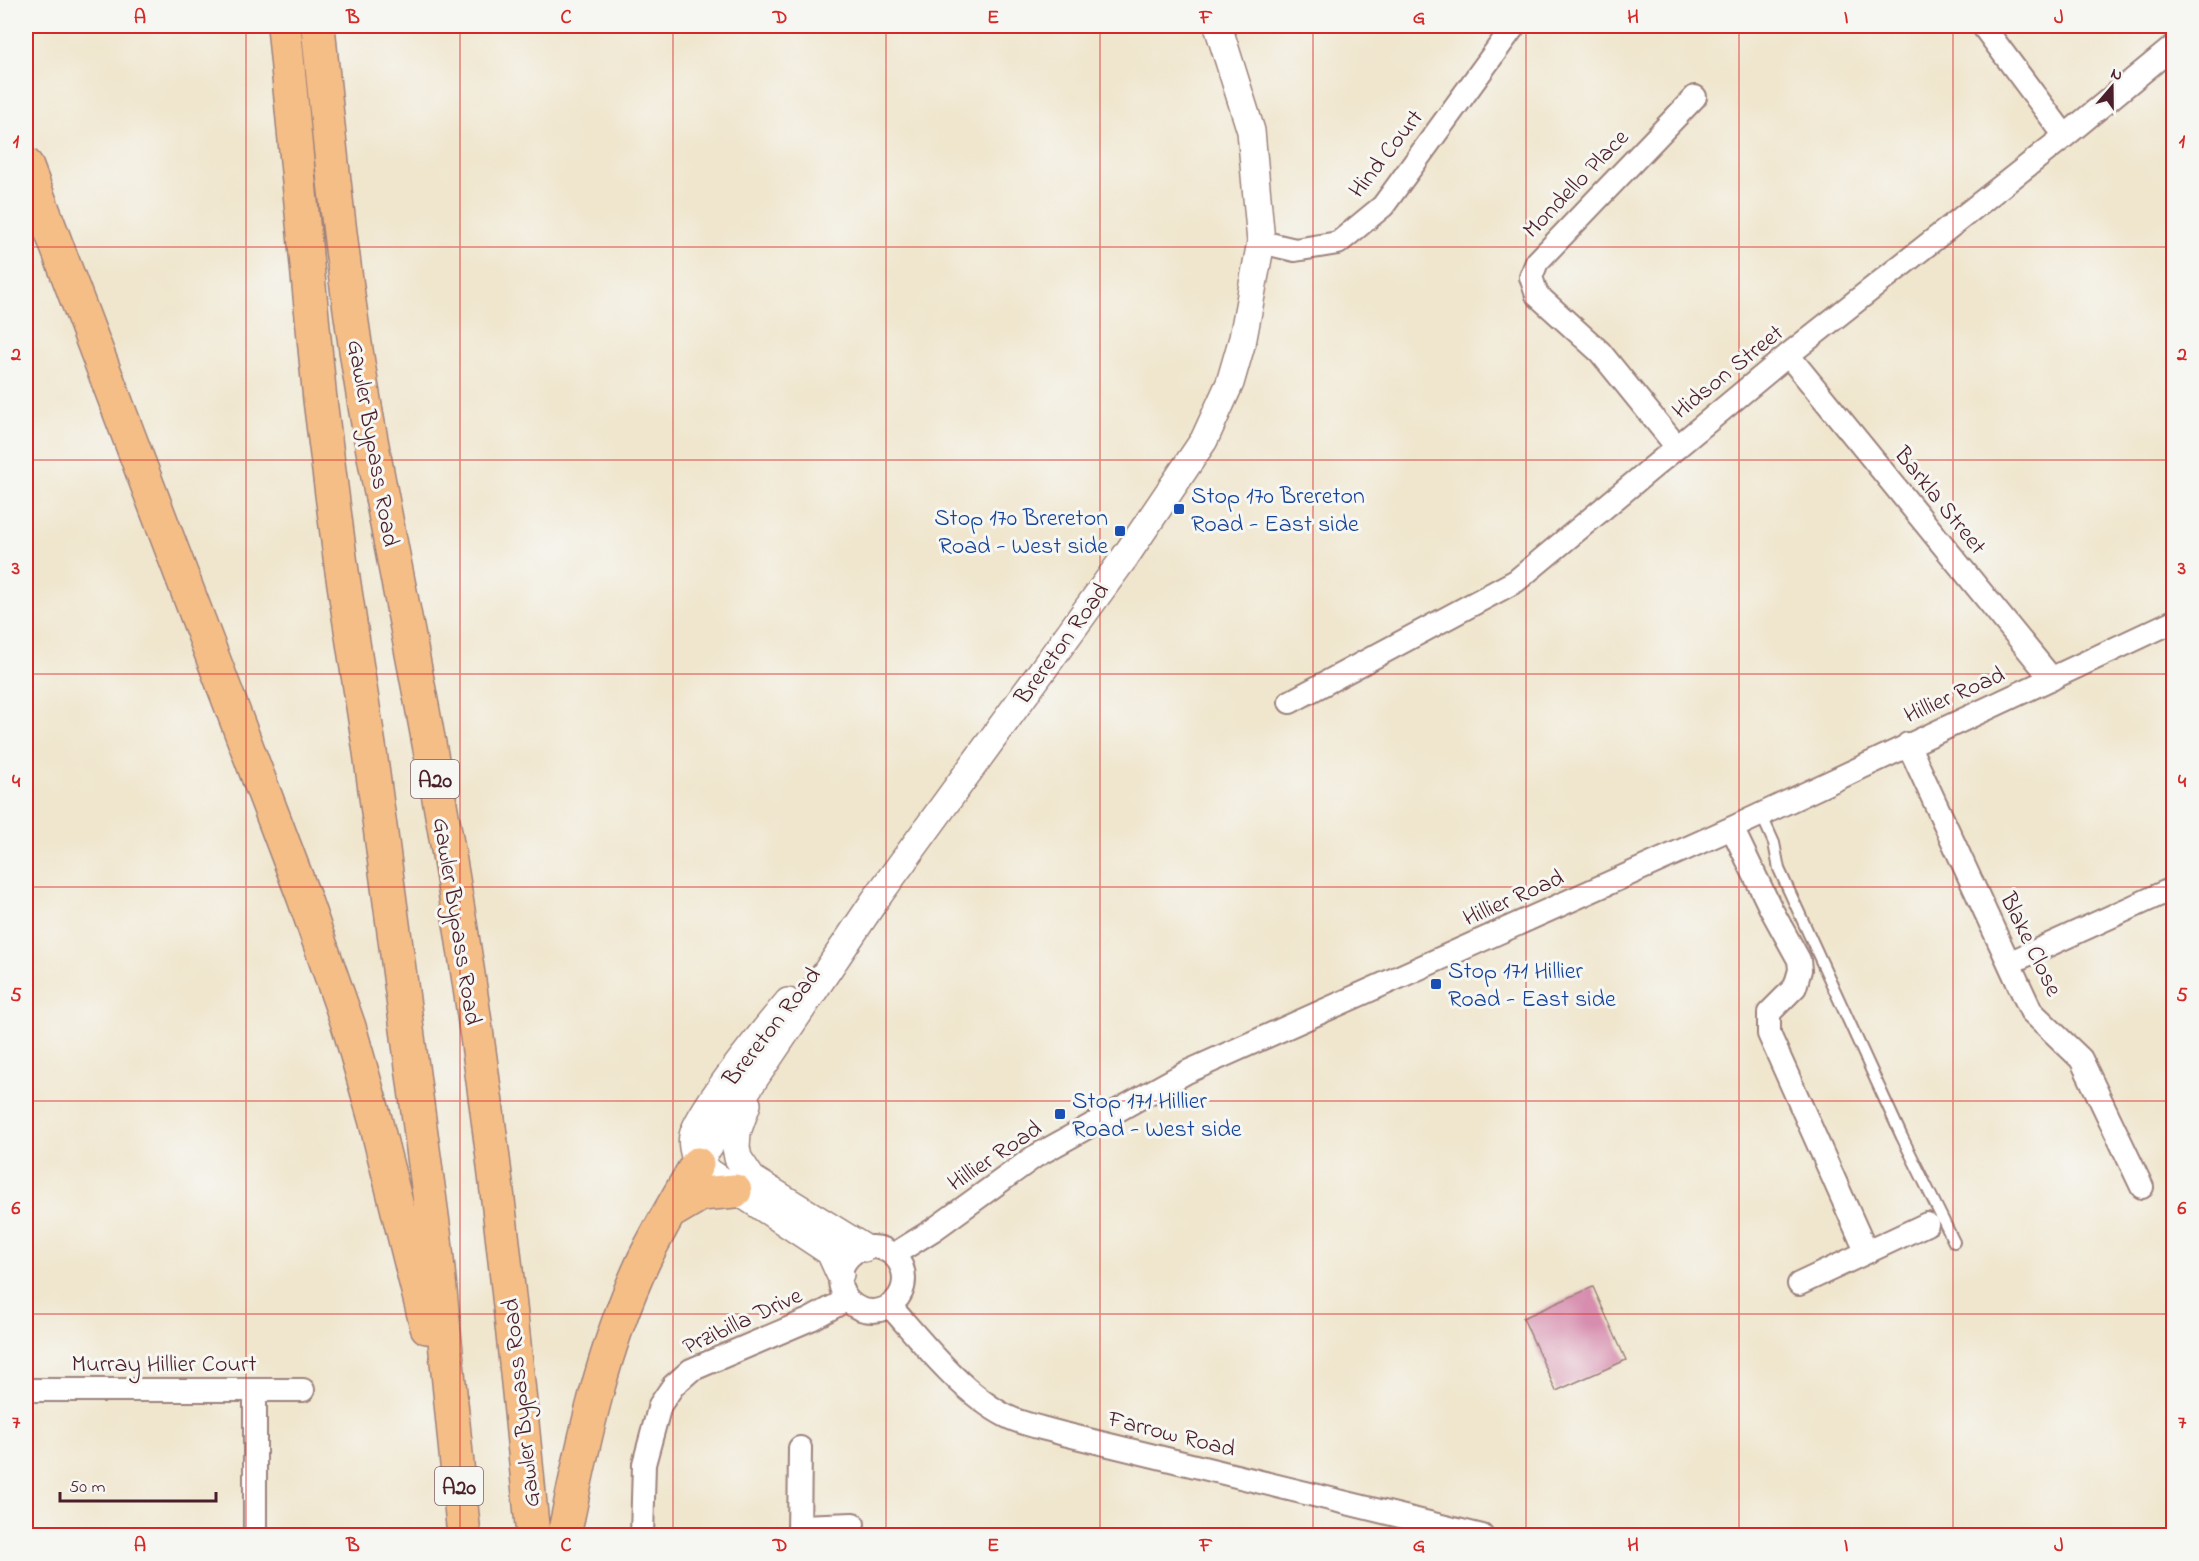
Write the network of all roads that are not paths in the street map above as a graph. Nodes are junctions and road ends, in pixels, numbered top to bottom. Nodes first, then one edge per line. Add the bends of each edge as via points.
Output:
1 (284, 26) edge
2 (318, 26) edge
3 (1218, 26) edge
4 (1514, 26) edge
5 (1983, 26) edge
6 (2174, 46) edge
7 (1695, 97) dead end
8 (2065, 136) junction
9 (26, 165) edge
10 (1261, 242) junction
11 (1788, 355) junction
12 (1677, 447) junction
13 (2174, 621) edge
14 (2052, 679) junction
15 (1290, 702) dead end
16 (1908, 744) junction
17 (1761, 814) junction
18 (1732, 828) junction
19 (2174, 888) edge
20 (875, 900) junction
21 (2009, 963) junction
22 (765, 1062) junction
23 (697, 1164) junction
24 (2142, 1187) dead end
25 (735, 1191) junction
26 (669, 1213) junction
27 (1927, 1224) dead end
28 (1954, 1242) dead end
29 (864, 1248) junction
30 (1866, 1251) junction
31 (893, 1255) junction
32 (1798, 1284) dead end
33 (843, 1287) junction
34 (890, 1306) junction
35 (26, 1389) edge
36 (255, 1390) junction
37 (303, 1390) dead end
38 (455, 1436) junction
39 (800, 1448) dead end
40 (853, 1524) dead end
41 (799, 1531) edge
42 (255, 1536) edge
43 (464, 1536) edge
44 (533, 1536) edge
45 (564, 1536) edge
46 (642, 1536) edge
47 (1482, 1536) edge

1 - 38 highway, Gawler Bypass Road / A20 via 323,424 424,1156
2 - 44 highway, Gawler Bypass Road / A20 via 350,309 455,892 479,1053 502,1229
3 - 10 street, Brereton Road via 1251,131
4 - 10 street, Hind Court via 1383,206 1338,243 1295,250
5 - 8 street
6 - 8 street, Hidson Street
7 - 12 street, Mondello Place via 1537,262 1531,277 1537,295 1600,352
8 - 11 street, Hidson Street
9 - 38 highway via 300,887 349,1028
10 - 20 street, Brereton Road via 1244,338 1230,383 1204,440 1125,557
11 - 12 street, Hidson Street
11 - 14 street, Barkla Street
12 - 15 street, Hidson Street via 1516,581
13 - 14 street, Hillier Road
14 - 16 street, Hillier Road
16 - 17 street, Hillier Road
16 - 21 street, Blake Close
17 - 18 street, Hillier Road
17 - 28 lane via 1774,843 1779,869
18 - 30 street via 1799,960 1795,987 1769,1013 1769,1034
18 - 31 street, Hillier Road via 1187,1072 1034,1157
19 - 21 street
20 - 22 street, Brereton Road
20 - 23 street, Brereton Road via 758,1036 714,1099 693,1136
21 - 24 street, Blake Close via 2031,1011 2081,1059
22 - 23 street, Brereton Road
22 - 29 street, Brereton Road via 737,1132 736,1147 743,1168 752,1179
23 - 25 street
23 - 26 highway
25 - 26 highway via 700,1194
25 - 33 street via 830,1252
26 - 45 highway via 644,1261 619,1324 587,1423
27 - 30 street
29 - 31 street via 884,1249
29 - 33 street via 848,1257
30 - 32 street
31 - 34 street via 900,1262 905,1281 898,1300
33 - 34 street via 862,1311 882,1311
33 - 46 street, Przibilla Drive via 811,1318 691,1370 674,1386 660,1405 644,1464
34 - 47 street, Farrow Road via 931,1353 1006,1416 1064,1434
35 - 36 street, Murray Hillier Court
36 - 37 street, Murray Hillier Court
36 - 42 street
38 - 43 highway, Gawler Bypass Road / A20
39 - 41 street
40 - 41 street

